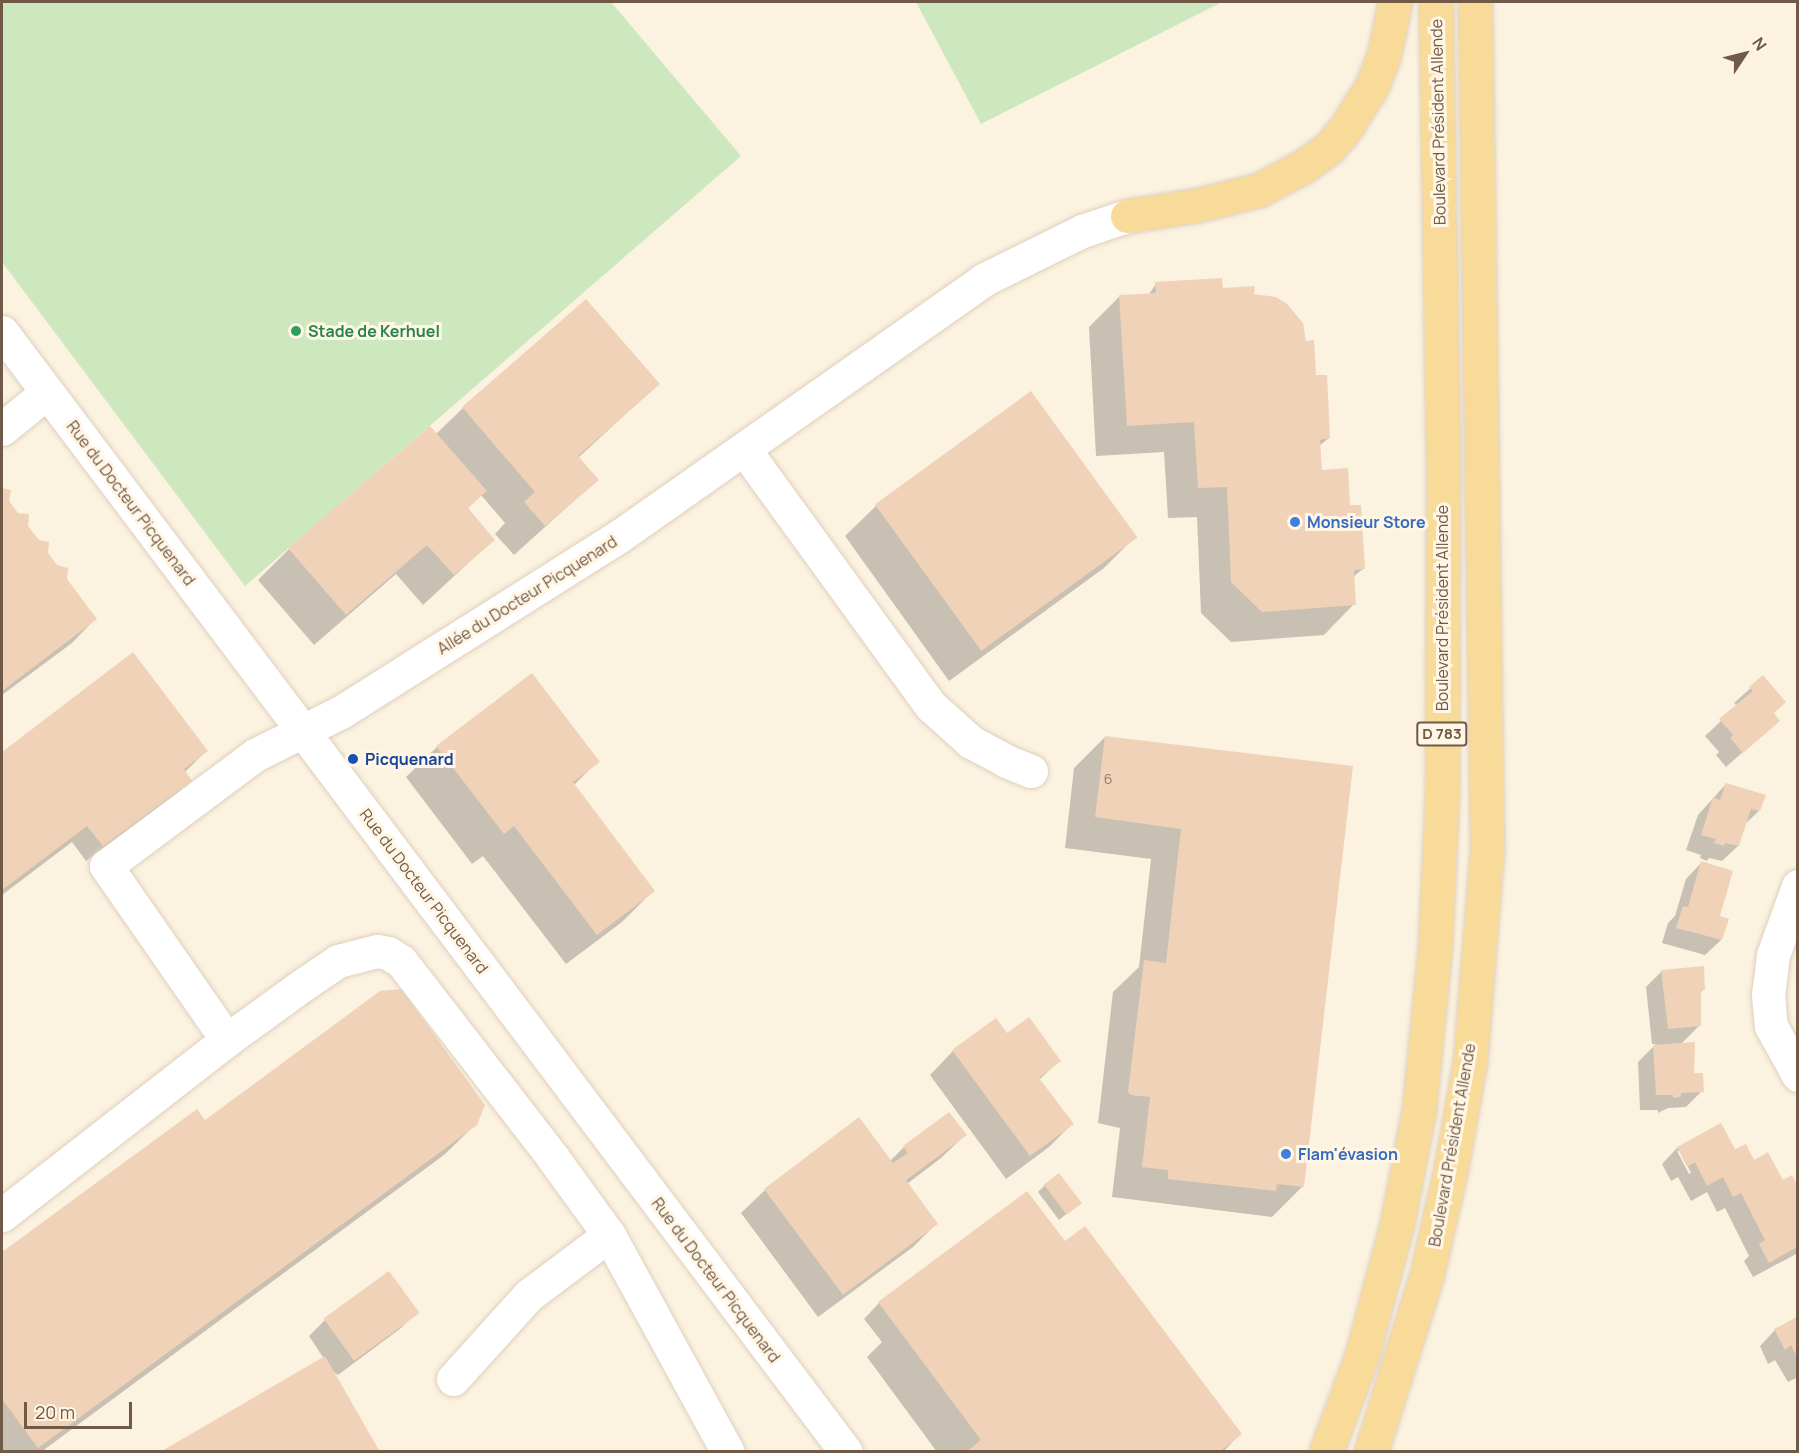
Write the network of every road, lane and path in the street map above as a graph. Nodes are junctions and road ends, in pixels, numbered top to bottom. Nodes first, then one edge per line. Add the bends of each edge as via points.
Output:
1 (1395, 2) edge
2 (1436, 2) edge
3 (1475, 2) edge
4 (1127, 216) joint
5 (2, 332) edge
6 (48, 392) junction
7 (2, 429) edge
8 (744, 449) junction
9 (303, 730) junction
10 (1031, 771) dead end
11 (1797, 886) edge
12 (227, 1040) junction
13 (1797, 1075) edge
14 (6, 1203) edge
15 (609, 1235) junction
16 (453, 1379) dead end
17 (728, 1452) edge
18 (846, 1452) edge
19 (1326, 1452) edge
20 (1371, 1452) edge

1 - 4 main road via 1384,56 1372,86 1329,147 1304,166 1259,190
2 - 19 main road, Boulevard Président Allende / D 783 via 1443,501 1442,794 1435,948 1419,1110 1397,1224 1362,1354
3 - 20 main road, Boulevard Président Allende / D 783 via 1487,848 1470,1061 1451,1168 1424,1285
4 - 8 street, Allée du Docteur Picquenard via 1082,231 983,280
5 - 6 street, Rue du Docteur Picquenard
6 - 7 street
6 - 9 street, Rue du Docteur Picquenard
8 - 9 street, Allée du Docteur Picquenard via 618,537 341,712
8 - 10 street via 931,706 978,746
9 - 12 street, Allée du Docteur Picquenard via 255,754 106,866
9 - 18 street, Rue du Docteur Picquenard
11 - 13 street via 1773,955 1768,994 1772,1026
12 - 14 street
12 - 15 street via 338,961 376,951 388,953 401,960
15 - 16 street via 529,1294
15 - 17 street

